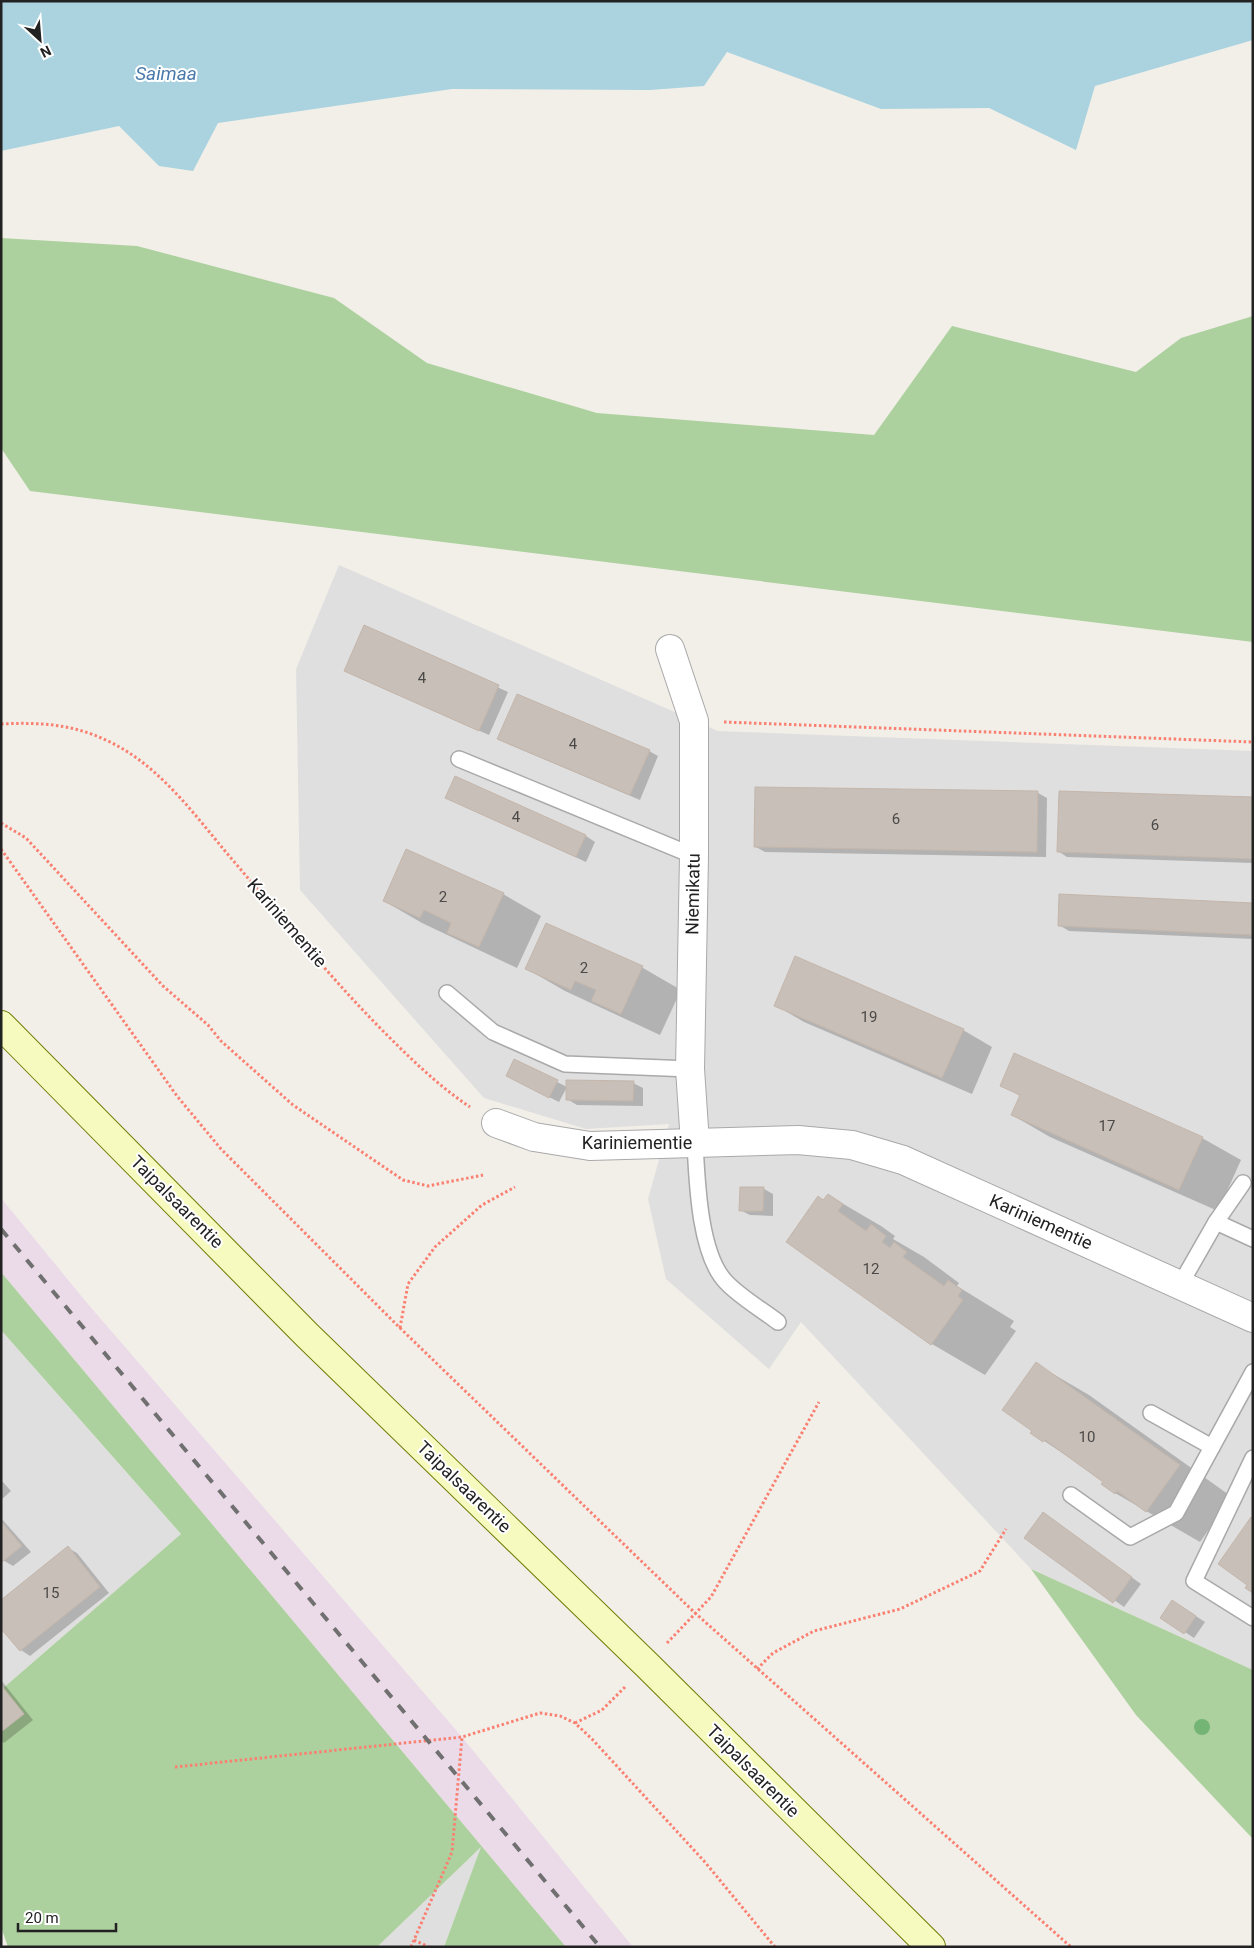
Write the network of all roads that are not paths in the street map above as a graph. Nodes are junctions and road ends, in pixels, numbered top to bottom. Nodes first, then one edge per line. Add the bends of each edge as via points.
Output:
1 (670, 649) dead end
2 (459, 759) dead end
3 (694, 856) junction
4 (447, 993) dead end
5 (1, 1024) edge
6 (690, 1069) junction
7 (496, 1123) road end
8 (695, 1143) junction
9 (1243, 1183) dead end
10 (1216, 1222) junction
11 (1253, 1239) edge
12 (1180, 1285) junction
13 (1253, 1318) edge
14 (778, 1322) dead end
15 (1253, 1372) edge
16 (1151, 1413) dead end
17 (1212, 1447) junction
18 (1252, 1459) edge
19 (1071, 1495) dead end
20 (1253, 1618) edge
21 (837, 1854) junction
22 (918, 1947) edge
23 (931, 1947) edge

1 - 3 street, Niemikatu via 694,721
2 - 3 lane
3 - 6 street, Niemikatu
4 - 6 lane via 494,1032 565,1064
5 - 21 main road, Taipalsaarentie via 307,1335
6 - 8 street, Niemikatu
7 - 8 street, Kariniementie via 534,1137 590,1146
8 - 12 street, Kariniementie via 798,1140 852,1145 903,1160
8 - 14 lane via 698,1210 713,1260 725,1282
9 - 10 lane
10 - 11 lane
10 - 12 lane
12 - 13 street, Kariniementie
15 - 17 lane
16 - 17 lane
17 - 19 lane via 1176,1513 1130,1537
18 - 20 lane via 1194,1581
21 - 22 main road
21 - 23 main road, Taipalsaarentie

